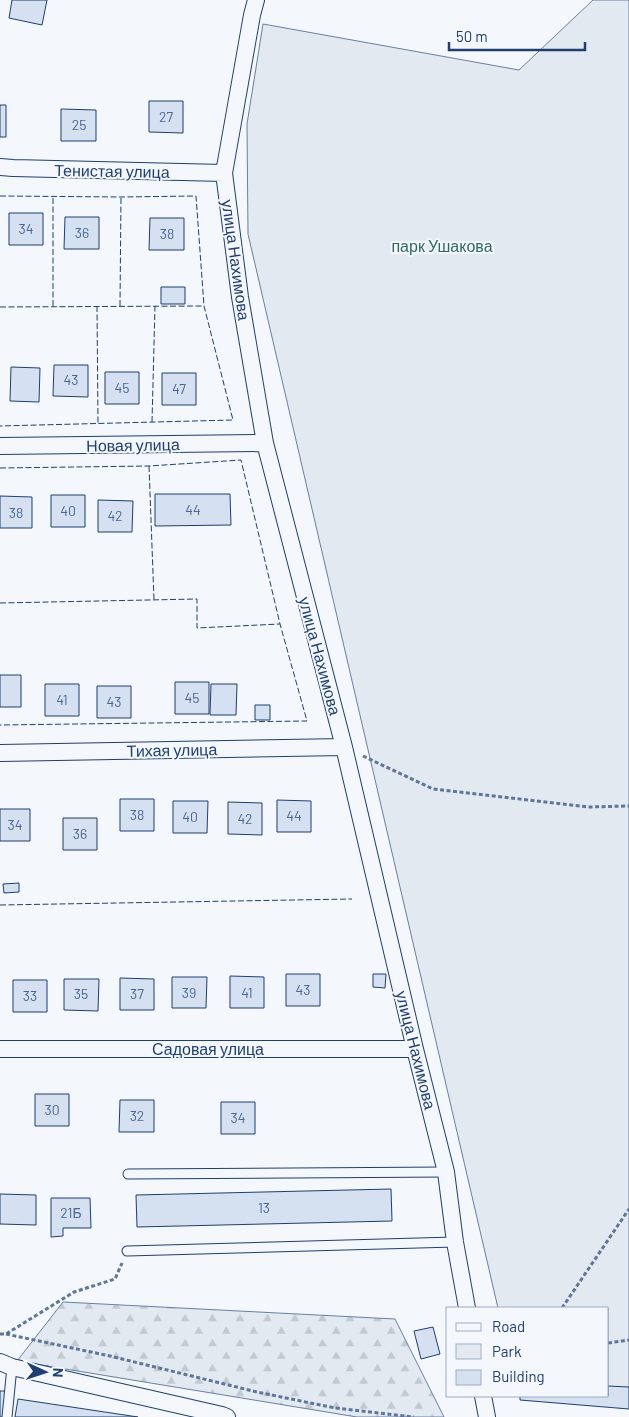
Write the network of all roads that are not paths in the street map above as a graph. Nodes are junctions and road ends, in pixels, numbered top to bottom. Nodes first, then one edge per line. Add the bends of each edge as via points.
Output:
1 (256, 0) edge
2 (0, 167) edge
3 (224, 173) junction
4 (265, 443) junction
5 (0, 446) edge
6 (344, 747) junction
7 (0, 753) edge
8 (0, 1049) edge
9 (415, 1049) junction
10 (446, 1172) junction
11 (128, 1174) dead end
12 (455, 1242) junction
13 (128, 1251) road end
14 (467, 1307) edge
15 (6, 1365) edge
16 (483, 1397) edge
17 (7, 1417) edge
18 (227, 1417) edge
19 (487, 1417) edge

1 - 3 street, улица Нахимова
2 - 3 street, Тенистая улица
3 - 4 street, улица Нахимова via 240,297
4 - 5 street, Новая улица
4 - 6 street, улица Нахимова
6 - 7 street, Тихая улица
6 - 9 street, улица Нахимова
8 - 9 street, Садовая улица
9 - 10 street, улица Нахимова
10 - 11 lane
10 - 12 street, улица Нахимова
12 - 13 lane
12 - 14 street, улица Нахимова
15 - 17 lane
15 - 18 street
16 - 19 street

